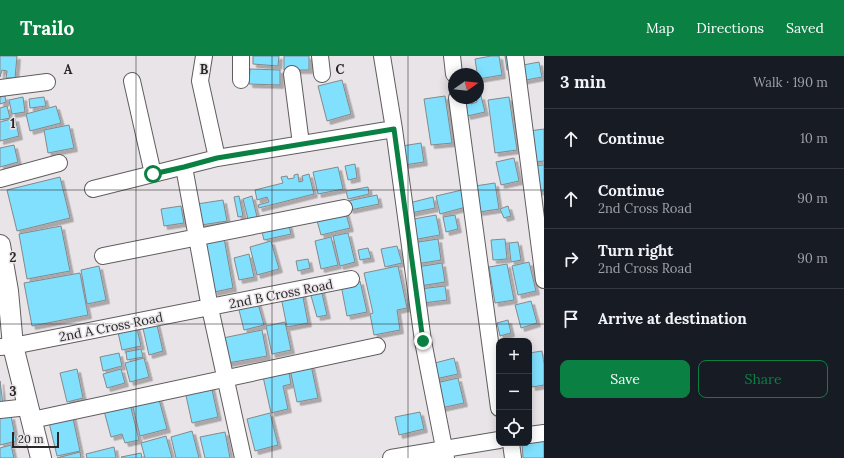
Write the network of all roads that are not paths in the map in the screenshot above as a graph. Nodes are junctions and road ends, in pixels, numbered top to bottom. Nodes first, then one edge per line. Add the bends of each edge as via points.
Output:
1 (204, 56) edge
2 (241, 56) edge
3 (320, 56) edge
4 (382, 56) edge
5 (452, 56) edge
6 (515, 56) edge
7 (453, 68) edge
8 (292, 74) dead end
9 (322, 74) dead end
10 (241, 80) dead end
11 (47, 82) dead end
12 (132, 82) dead end
13 (0, 88) edge
14 (459, 104) edge
15 (394, 129) junction
16 (301, 144) junction
17 (217, 158) junction
18 (59, 163) dead end
19 (184, 167) junction
20 (153, 174) junction
21 (0, 179) edge
22 (94, 189) dead end
23 (344, 208) dead end
24 (197, 237) junction
25 (0, 245) edge
26 (103, 256) dead end
27 (351, 279) dead end
28 (544, 280) edge
29 (4, 291) edge
30 (210, 308) junction
31 (6, 346) edge
32 (377, 346) dead end
33 (496, 385) edge
34 (0, 410) edge
35 (30, 413) junction
36 (544, 433) edge
37 (532, 435) edge
38 (496, 441) edge
39 (511, 446) edge
40 (445, 453) edge
41 (41, 458) edge
42 (243, 458) edge
43 (391, 458) edge
44 (513, 458) edge

1 - 17 street via 200,81
2 - 10 street
3 - 9 street
4 - 15 street
5 - 7 street
6 - 28 street
8 - 16 street
11 - 13 street
12 - 20 street
14 - 33 street
15 - 16 street
15 - 40 street via 423,341
16 - 17 street
17 - 19 street
18 - 21 street
19 - 20 street
19 - 24 street
20 - 22 street
23 - 24 street
24 - 26 street
24 - 30 street
25 - 29 main road
27 - 30 street, 2nd B Cross Road
29 - 31 main road
30 - 31 street, 2nd A Cross Road
30 - 42 street
31 - 35 main road
32 - 35 street
34 - 35 street
35 - 41 main road
36 - 37 street
38 - 40 street
39 - 44 street
40 - 43 street

